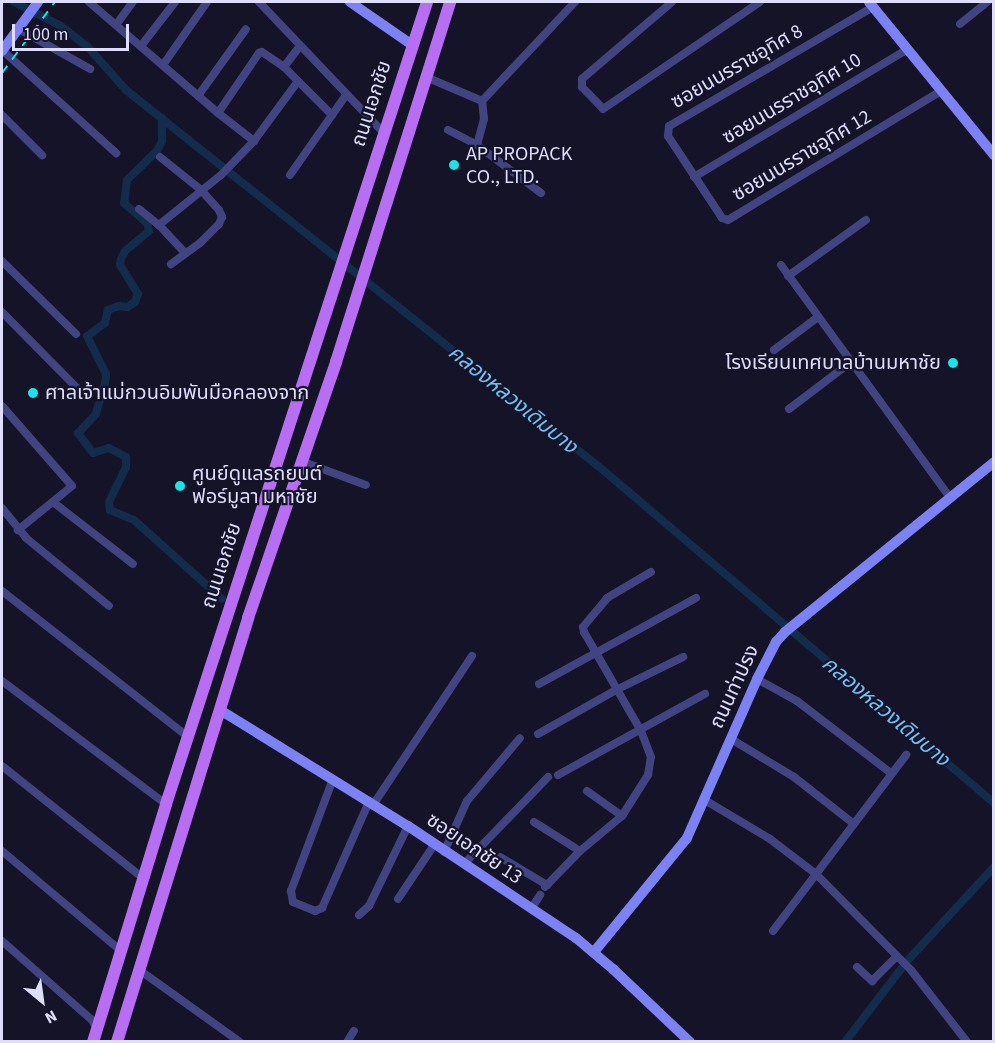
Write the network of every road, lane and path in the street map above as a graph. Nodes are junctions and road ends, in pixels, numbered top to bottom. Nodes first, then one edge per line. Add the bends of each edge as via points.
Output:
1 (38, 2) edge
2 (89, 2) edge
3 (133, 2) edge
4 (175, 2) edge
5 (207, 2) edge
6 (259, 2) edge
7 (350, 2) edge
8 (427, 2) edge
9 (450, 2) edge
10 (574, 2) edge
11 (672, 2) edge
12 (760, 2) edge
13 (987, 2) edge
14 (871, 4) edge
15 (960, 24) dead end
16 (116, 25) junction
17 (17, 28) junction
18 (246, 29) dead end
19 (412, 45) junction
20 (141, 46) junction
21 (300, 46) junction
22 (908, 49) junction
23 (2, 51) edge
24 (432, 57) junction
25 (163, 65) junction
26 (284, 67) junction
27 (90, 69) dead end
28 (426, 77) junction
29 (298, 81) junction
30 (941, 91) junction
31 (346, 95) junction
32 (198, 96) junction
33 (482, 101) junction
34 (218, 113) junction
35 (332, 115) junction
36 (2, 116) edge
37 (448, 130) dead end
38 (384, 132) junction
39 (254, 141) junction
40 (990, 142) edge
41 (477, 145) junction
42 (116, 153) dead end
43 (42, 155) dead end
44 (993, 155) edge
45 (160, 157) dead end
46 (290, 175) dead end
47 (694, 177) junction
48 (201, 190) junction
49 (541, 193) dead end
50 (139, 209) dead end
51 (866, 220) dead end
52 (159, 225) junction
53 (185, 253) junction
54 (2, 261) edge
55 (171, 264) dead end
56 (782, 266) dead end
57 (788, 276) junction
58 (2, 312) edge
59 (818, 317) junction
60 (76, 334) dead end
61 (774, 350) dead end
62 (851, 362) junction
63 (80, 391) dead end
64 (2, 406) edge
65 (789, 409) dead end
66 (301, 461) junction
67 (993, 462) edge
68 (366, 485) dead end
69 (950, 498) junction
70 (53, 502) junction
71 (2, 508) edge
72 (18, 530) junction
73 (133, 564) dead end
74 (651, 572) dead end
75 (2, 591) edge
76 (696, 598) dead end
77 (110, 606) dead end
78 (596, 654) junction
79 (472, 656) dead end
80 (683, 657) dead end
81 (757, 679) junction
82 (2, 681) edge
83 (539, 684) dead end
84 (616, 690) junction
85 (705, 694) dead end
86 (220, 710) junction
87 (641, 731) junction
88 (538, 734) dead end
89 (188, 737) junction
90 (520, 738) dead end
91 (731, 739) junction
92 (906, 755) dead end
93 (2, 766) edge
94 (891, 773) junction
95 (558, 776) dead end
96 (548, 777) dead end
97 (333, 779) junction
98 (587, 791) dead end
99 (703, 800) junction
100 (371, 803) junction
101 (166, 804) junction
102 (622, 816) junction
103 (534, 822) dead end
104 (854, 824) junction
105 (408, 826) junction
106 (434, 845) junction
107 (2, 851) edge
108 (580, 851) junction
109 (444, 852) junction
110 (500, 857) dead end
111 (464, 864) junction
112 (816, 874) junction
113 (144, 879) junction
114 (540, 895) dead end
115 (398, 899) dead end
116 (531, 909) junction
117 (359, 915) dead end
118 (773, 931) dead end
119 (2, 941) edge
120 (120, 950) junction
121 (594, 952) junction
122 (897, 956) junction
123 (857, 967) dead end
124 (138, 969) junction
125 (97, 1029) junction
126 (354, 1032) dead end
127 (93, 1041) edge
128 (117, 1041) edge
129 (240, 1041) edge
130 (347, 1041) edge
131 (690, 1041) edge
132 (967, 1041) edge

1 - 17 street
2 - 16 street
3 - 16 street
4 - 20 street
5 - 25 street
6 - 21 street
7 - 19 street
8 - 19 main road, ถนนเอกชัย
9 - 24 main road, ถนนเอกชัย
10 - 33 street
11 - 12 street via 582,80 582,87 605,109
13 - 15 street
14 - 22 street
14 - 47 street, ซอยนนรราชอุทิศ 8 via 669,126 669,136
16 - 20 street
17 - 23 street
17 - 27 street
18 - 32 street
19 - 24 main road
19 - 38 main road, ถนนเอกชัย
20 - 25 street
21 - 26 street
21 - 31 street
22 - 30 street
22 - 47 street, ซอยนนรราชอุทิศ 10
23 - 42 street
24 - 28 main road, ถนนเอกชัย
25 - 32 street
26 - 29 street
26 - 34 street via 262,52 259,54
28 - 33 street
28 - 66 main road, ถนนเอกชัย
29 - 35 street
29 - 39 street
30 - 40 street
30 - 47 street, ซอยนนรราชอุทิศ 12 via 726,220
31 - 35 street
31 - 38 street
32 - 34 street
33 - 41 street via 484,118
34 - 39 street
35 - 46 street
36 - 43 street
37 - 41 street
38 - 89 main road, ถนนเอกชัย
39 - 48 street
40 - 44 street
41 - 49 street
45 - 48 street
48 - 52 street
48 - 53 street via 219,210 221,220
50 - 52 street
51 - 57 street
52 - 53 street
53 - 55 street
54 - 60 street
56 - 57 street
57 - 59 street
58 - 63 street
59 - 61 street
59 - 62 street
62 - 65 street
62 - 69 street
64 - 70 street via 72,484
66 - 68 street
66 - 86 main road, ถนนเอกชัย
67 - 69 street, ถนนท่าปรง
69 - 81 street, ถนนท่าปรง via 785,632
70 - 72 street
70 - 73 street
71 - 72 street
72 - 77 street
74 - 78 street via 607,598 585,625 584,632
75 - 89 street
76 - 78 street
78 - 83 street
78 - 84 street
79 - 100 street
80 - 84 street
81 - 91 street, ถนนท่าปรง
81 - 94 street via 797,701
82 - 101 street
84 - 87 street
84 - 88 street
85 - 87 street
86 - 97 street, ซอยเอกชัย 13
86 - 124 main road, ถนนเอกชัย
87 - 95 street
87 - 102 street via 651,762 648,775
89 - 101 main road, ถนนเอกชัย
90 - 109 street via 467,801
91 - 99 street, ถนนท่าปรง
91 - 104 street via 794,777
92 - 94 street
93 - 113 street
94 - 104 street
96 - 111 street
97 - 100 street, ซอยเอกชัย 13
97 - 100 street via 291,891 293,902 315,911 322,908
98 - 102 street
99 - 112 street via 770,839
99 - 121 street, ถนนท่าปรง via 677,852
100 - 105 street, ซอยเอกชัย 13
101 - 113 main road, ถนนเอกชัย
102 - 108 street
103 - 108 street
104 - 112 street
105 - 106 street, ซอยเอกชัย 13
105 - 117 street via 369,906
106 - 109 street, ซอยเอกชัย 13
106 - 115 street
107 - 120 street
108 - 110 street via 546,886
109 - 111 street, ซอยเอกชัย 13
111 - 116 street, ซอยเอกชัย 13
112 - 118 street
112 - 122 street
113 - 120 main road, ถนนเอกชัย
114 - 116 street
116 - 121 street, ซอยเอกชัย 13
119 - 125 street via 92,1020
120 - 125 main road, ถนนเอกชัย
121 - 131 street, ซอยเอกชัย 13
122 - 123 street via 872,981
122 - 132 street
124 - 128 main road, ถนนเอกชัย
124 - 129 street
125 - 127 main road, ถนนเอกชัย
126 - 130 street

